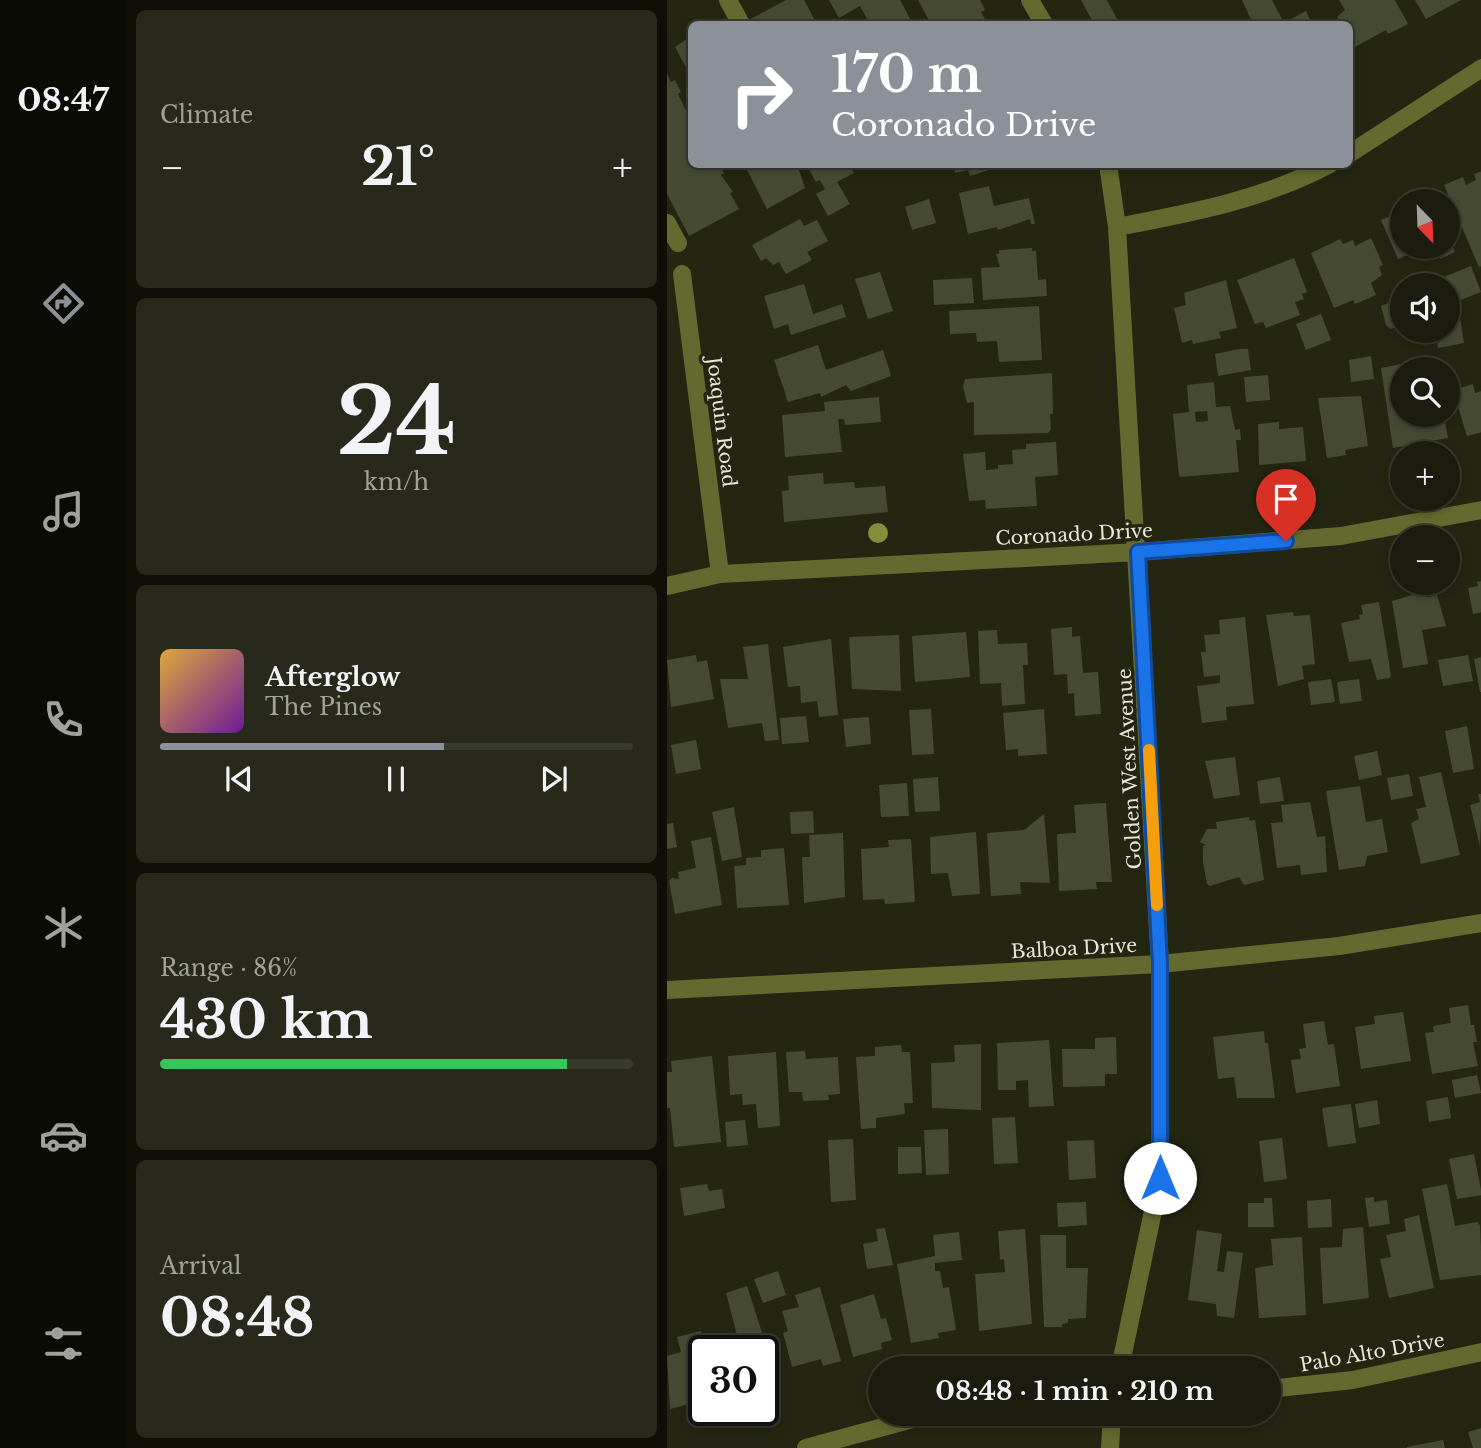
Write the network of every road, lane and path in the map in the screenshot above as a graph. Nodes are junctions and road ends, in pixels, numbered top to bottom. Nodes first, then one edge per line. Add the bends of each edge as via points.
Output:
1 (728, 0) edge
2 (1030, 0) edge
3 (739, 21) edge
4 (1042, 21) edge
5 (1481, 68) edge
6 (1353, 151) edge
7 (1109, 168) edge
8 (1321, 168) edge
9 (667, 223) edge
10 (1117, 227) junction
11 (678, 243) dead end
12 (682, 274) dead end
13 (1481, 510) edge
14 (1138, 552) junction
15 (720, 574) junction
16 (667, 586) edge
17 (1481, 923) edge
18 (1160, 964) junction
19 (667, 990) edge
20 (1481, 1352) edge
21 (1123, 1356) edge
22 (1281, 1388) edge
23 (887, 1426) edge
24 (1112, 1426) edge
25 (806, 1448) edge
26 (1110, 1448) edge

1 - 3 street
2 - 4 street
5 - 6 street
7 - 10 street, Golden West Avenue
8 - 10 street via 1268,193 1223,206
9 - 11 street
10 - 14 street, Golden West Avenue
12 - 15 street, Joaquin Road
13 - 14 street, Coronado Drive via 1341,536
14 - 15 street, Coronado Drive
14 - 18 street, Golden West Avenue
15 - 16 street, Coronado Drive
17 - 18 street, Balboa Drive via 1339,946
18 - 19 street, Balboa Drive
18 - 21 street, Golden West Avenue via 1160,1178
20 - 22 street, Palo Alto Drive via 1353,1381
23 - 25 street
24 - 26 street

